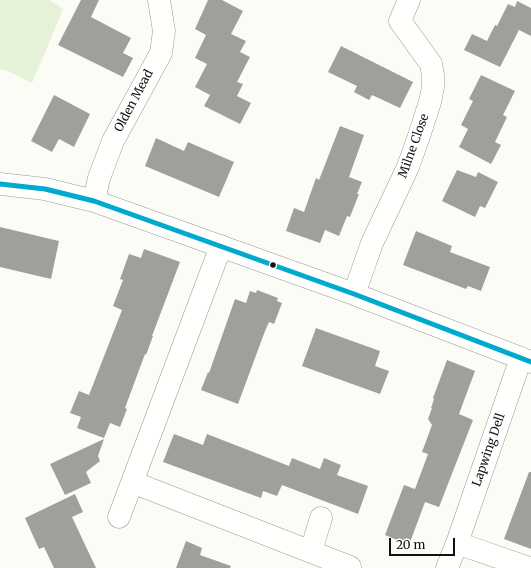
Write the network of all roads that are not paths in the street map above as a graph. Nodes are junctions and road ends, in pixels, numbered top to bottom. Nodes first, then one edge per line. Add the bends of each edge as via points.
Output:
1 (159, 0) edge
2 (409, 0) edge
3 (0, 184) edge
4 (94, 201) junction
5 (221, 246) junction
6 (354, 294) junction
7 (526, 360) edge
8 (132, 482) junction
9 (119, 517) dead end
10 (321, 518) dead end
11 (457, 542) junction
12 (311, 551) junction
13 (350, 567) edge
14 (447, 568) edge
15 (529, 568) edge

1 - 4 street, Olden Mead via 164,31 161,53 110,148
2 - 6 street, Milne Close via 400,21 431,64 434,75 433,87 408,167 372,243
3 - 4 street via 46,189
4 - 5 street
5 - 6 street
5 - 8 street
6 - 7 street
7 - 11 street, Lapwing Dell
8 - 9 street
8 - 12 street
10 - 12 street
11 - 14 street, Lapwing Dell
11 - 15 street
12 - 13 street

